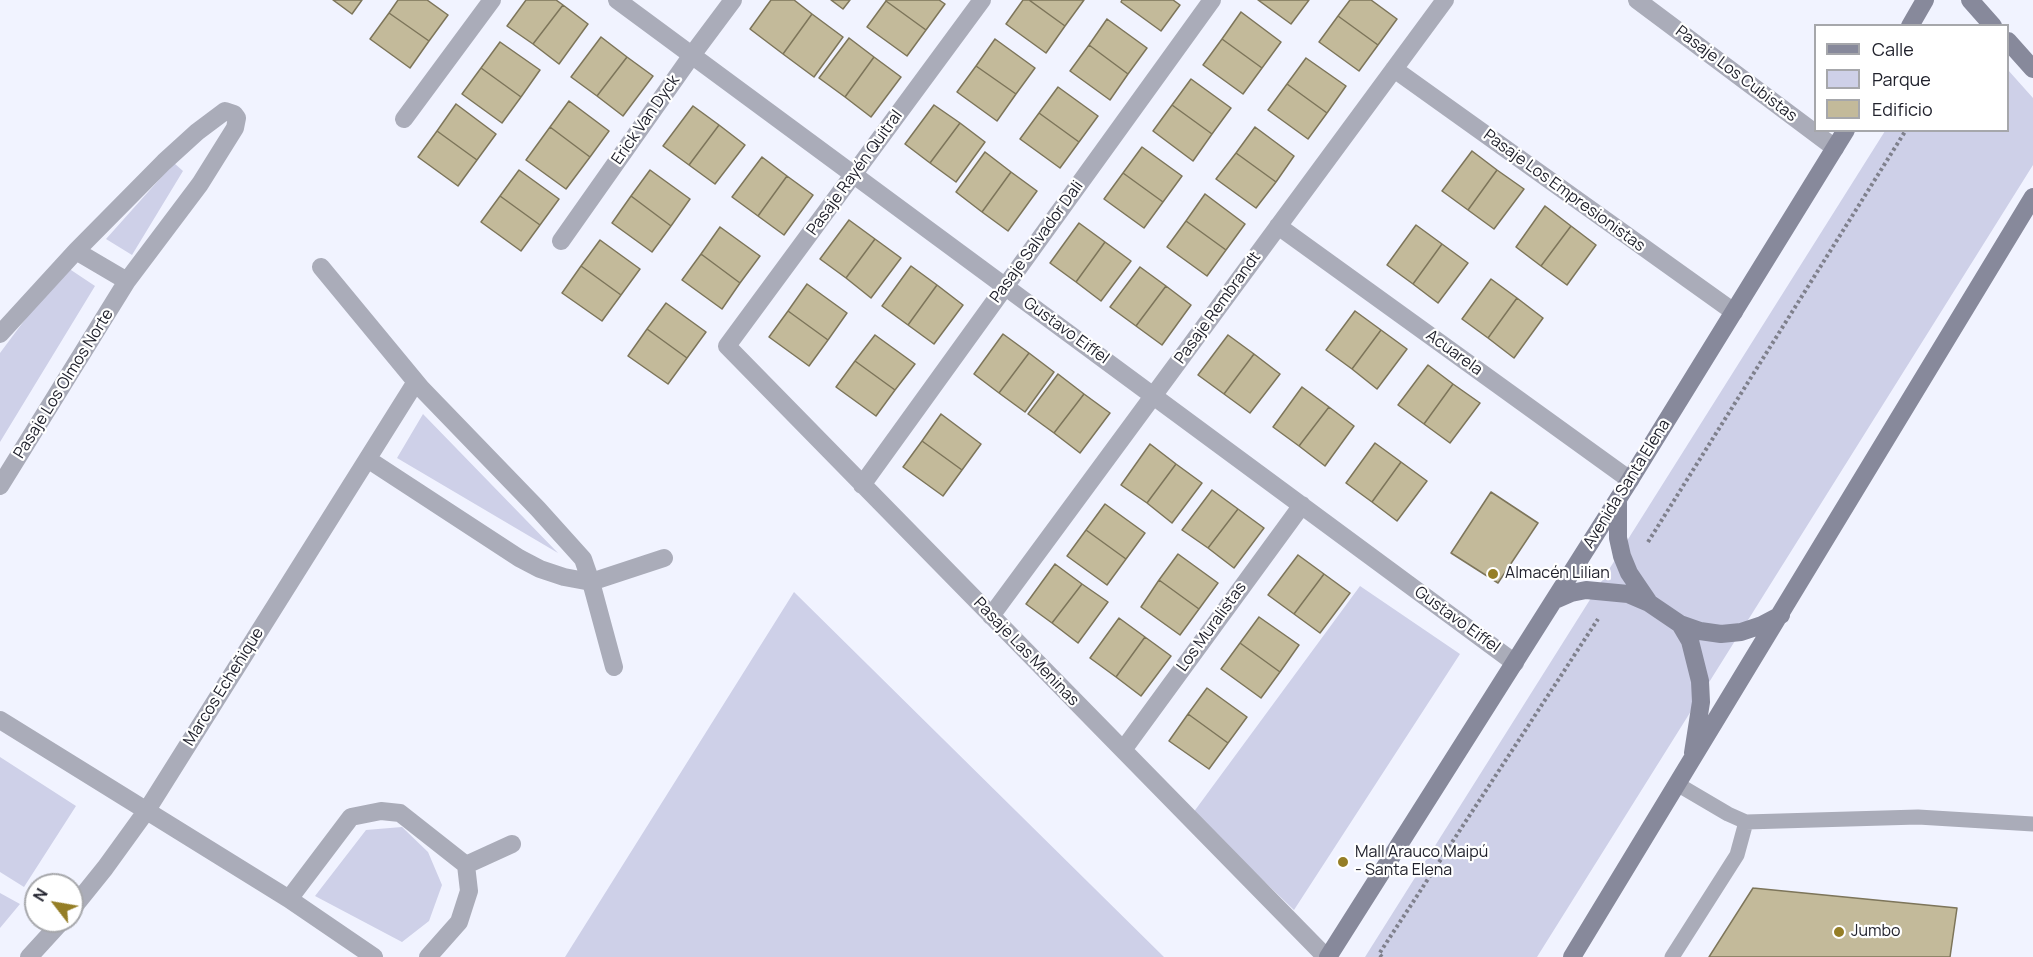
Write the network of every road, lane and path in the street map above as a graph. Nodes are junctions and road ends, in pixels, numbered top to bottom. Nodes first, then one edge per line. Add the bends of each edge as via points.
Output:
1 (492, 0) edge
2 (617, 0) edge
3 (733, 0) edge
4 (982, 0) edge
5 (1212, 0) edge
6 (1445, 0) edge
7 (1637, 0) edge
8 (1925, 0) edge
9 (1970, 0) edge
10 (1911, 24) edge
11 (1991, 24) edge
12 (2009, 43) edge
13 (692, 55) junction
14 (1394, 69) junction
15 (2033, 69) edge
16 (404, 119) dead end
17 (1845, 132) edge
18 (1835, 148) junction
19 (854, 174) junction
20 (2033, 197) edge
21 (1278, 226) junction
22 (561, 241) dead end
23 (76, 252) junction
24 (321, 267) dead end
25 (127, 281) junction
26 (1005, 286) junction
27 (1734, 312) junction
28 (0, 334) edge
29 (727, 346) joint
30 (417, 388) junction
31 (1153, 395) junction
32 (369, 460) junction
33 (1630, 480) junction
34 (862, 485) junction
35 (0, 486) edge
36 (1618, 500) junction
37 (1302, 505) junction
38 (664, 558) dead end
39 (591, 582) junction
40 (1555, 600) junction
41 (1649, 603) junction
42 (1781, 615) junction
43 (991, 616) junction
44 (1680, 624) junction
45 (1515, 663) junction
46 (614, 668) dead end
47 (0, 720) edge
48 (1123, 750) junction
49 (1691, 764) junction
50 (1677, 784) junction
51 (147, 810) junction
52 (1746, 822) junction
53 (2033, 824) edge
54 (512, 844) dead end
55 (466, 865) junction
56 (84, 894) edge
57 (289, 899) junction
58 (51, 933) edge
59 (29, 957) edge
60 (374, 957) edge
61 (428, 957) edge
62 (1327, 957) edge
63 (1572, 957) edge
64 (1672, 957) edge

1 - 16 street
2 - 13 street, Gustavo Eiffel
3 - 13 street, Erick Van Dyck
4 - 19 street, Pasaje Rayén Quitral
5 - 26 street, Pasaje Salvador Dali
6 - 14 street, Pasaje Rembrandt
7 - 18 street, Pasaje Los Cubistas
8 - 10 main road
9 - 11 main road
12 - 15 main road
13 - 19 street, Gustavo Eiffel
13 - 22 street, Erick Van Dyck
14 - 21 street, Pasaje Rembrandt
14 - 27 street, Pasaje Los Empresionistas
17 - 18 main road, Avenida Santa Elena
18 - 27 main road, Avenida Santa Elena
19 - 26 street, Gustavo Eiffel
19 - 29 street, Pasaje Rayén Quitral
20 - 42 main road
21 - 31 street, Pasaje Rembrandt
21 - 33 street, Acuarela
23 - 25 street
23 - 25 street, Pasaje Los Olmos Norte via 197,132 225,111 234,114 235,128 200,184
23 - 28 street, Pasaje Los Olmos Norte
24 - 30 street
25 - 35 street, Pasaje Los Olmos Norte
26 - 31 street, Gustavo Eiffel
26 - 34 street, Pasaje Salvador Dali
27 - 33 main road, Avenida Santa Elena
29 - 34 street, Pasaje Las Meninas
30 - 32 street, Marcos Echeñique
30 - 39 street via 583,559
31 - 37 street, Gustavo Eiffel
31 - 43 street, Pasaje Rembrandt
32 - 39 street via 519,558 540,569
32 - 51 street, Marcos Echeñique
33 - 36 main road, Avenida Santa Elena
34 - 43 street, Pasaje Las Meninas
36 - 40 main road, Avenida Santa Elena
36 - 41 main road via 1622,556
37 - 45 street, Gustavo Eiffel
37 - 48 street, Los Muralistas
38 - 39 street
39 - 46 street
40 - 41 main road via 1571,593 1601,590 1628,594
40 - 45 main road, Avenida Santa Elena
41 - 44 main road
42 - 44 main road via 1742,632 1721,634
42 - 49 main road
43 - 48 street, Pasaje Las Meninas
44 - 49 main road via 1690,641 1700,681 1701,702
45 - 62 main road, Avenida Santa Elena
47 - 51 street
48 - 62 street, Pasaje Las Meninas
49 - 50 main road
50 - 52 lane
50 - 63 main road
51 - 56 street, Marcos Echeñique
51 - 57 street
52 - 53 lane via 1918,817
52 - 64 lane via 1737,855
54 - 55 street
55 - 57 street via 400,813 365,813 351,817
55 - 61 street via 469,891 459,922
57 - 60 street
58 - 59 street

